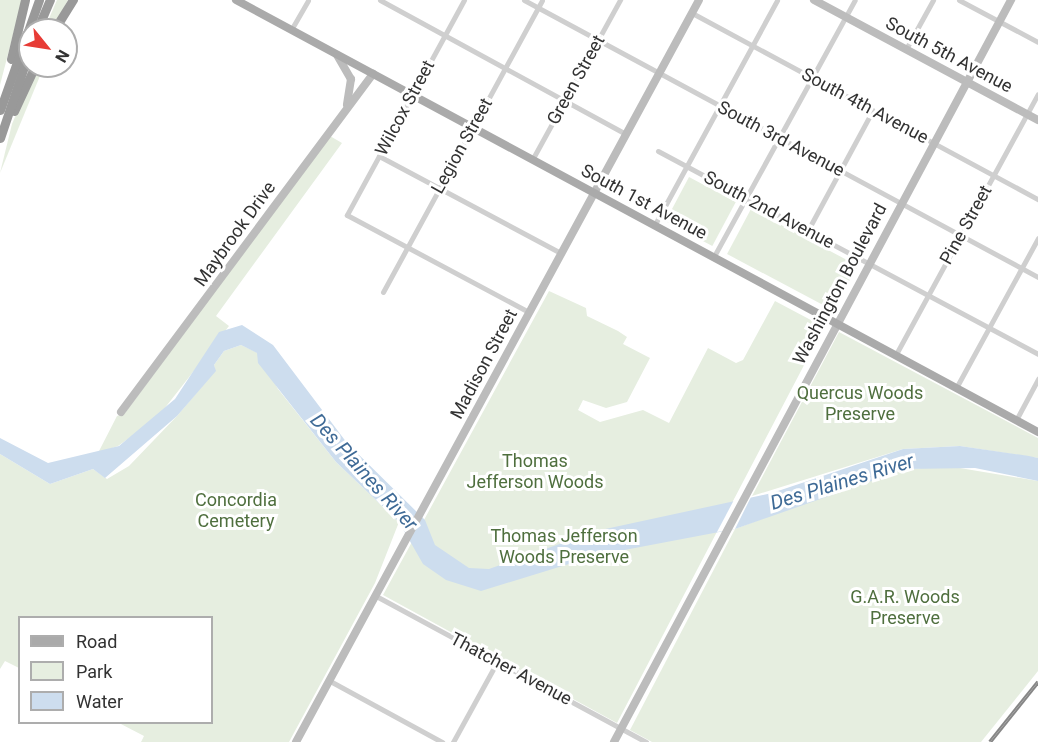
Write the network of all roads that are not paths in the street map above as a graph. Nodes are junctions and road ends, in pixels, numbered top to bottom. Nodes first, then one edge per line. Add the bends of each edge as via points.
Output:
1 (25, 0) edge
2 (39, 0) edge
3 (50, 0) edge
4 (73, 0) edge
5 (236, 0) edge
6 (308, 0) edge
7 (380, 0) edge
8 (464, 0) edge
9 (524, 0) edge
10 (542, 0) edge
11 (620, 0) edge
12 (699, 0) edge
13 (777, 0) edge
14 (814, 0) edge
15 (855, 0) edge
16 (933, 0) edge
17 (959, 0) edge
18 (1011, 0) edge
19 (538, 7) junction
20 (692, 13) junction
21 (846, 17) junction
22 (42, 18) edge
23 (62, 18) edge
24 (65, 18) edge
25 (999, 22) junction
26 (291, 30) junction
27 (444, 35) junction
28 (598, 40) junction
29 (1038, 42) edge
30 (752, 45) junction
31 (906, 50) junction
32 (336, 54) junction
33 (505, 67) junction
34 (659, 73) junction
35 (373, 74) junction
36 (11, 76) junction
37 (20, 78) edge
38 (32, 78) edge
39 (813, 78) junction
40 (967, 82) junction
41 (1038, 94) edge
42 (412, 95) junction
43 (565, 100) junction
44 (719, 105) junction
45 (0, 110) edge
46 (873, 110) junction
47 (1027, 114) junction
48 (341, 117) junction
49 (1038, 120) edge
50 (4, 128) junction
51 (472, 128) junction
52 (626, 134) junction
53 (0, 138) edge
54 (780, 138) junction
55 (933, 142) junction
56 (658, 151) dead end
57 (379, 156) junction
58 (532, 160) junction
59 (687, 166) junction
60 (840, 171) junction
61 (993, 175) junction
62 (439, 188) junction
63 (593, 194) junction
64 (747, 198) junction
65 (1038, 199) edge
66 (900, 203) junction
67 (654, 226) junction
68 (808, 230) junction
69 (960, 235) junction
70 (1038, 238) edge
71 (407, 247) junction
72 (561, 253) junction
73 (713, 258) junction
74 (868, 262) junction
75 (1022, 268) junction
76 (1038, 277) edge
77 (383, 292) dead end
78 (928, 295) junction
79 (529, 312) junction
80 (835, 324) junction
81 (989, 328) junction
82 (1038, 354) edge
83 (895, 356) junction
84 (1038, 379) edge
85 (956, 388) junction
86 (121, 412) dead end
87 (1016, 420) junction
88 (1038, 432) edge
89 (376, 596) junction
90 (497, 662) junction
91 (330, 681) junction
92 (621, 729) junction
93 (296, 742) edge
94 (442, 742) edge
95 (453, 742) edge
96 (614, 742) edge
97 (646, 742) edge

1 - 36 highway
2 - 36 highway
3 - 22 highway
4 - 23 highway
4 - 24 street
5 - 26 main road, South 1st Avenue
6 - 26 street
7 - 27 street
8 - 27 street, Wilcox Street
9 - 19 street, South 3rd Avenue
10 - 19 street, Legion Street
11 - 28 street, Green Street
12 - 20 street, Madison Street
13 - 30 street
14 - 21 street, South 5th Avenue
15 - 21 street
16 - 31 street
17 - 25 street
18 - 25 street, Washington Boulevard
19 - 28 street, South 3rd Avenue
19 - 33 street, Legion Street
20 - 30 street, South 4th Avenue
20 - 34 street, Madison Street
21 - 31 street, South 5th Avenue
21 - 39 street
25 - 29 street
25 - 40 street, Washington Boulevard
26 - 32 main road, South 1st Avenue
27 - 33 street
27 - 42 street, Wilcox Street
28 - 34 street, South 3rd Avenue
28 - 43 street, Green Street
30 - 39 street, South 4th Avenue
30 - 44 street
31 - 40 street, South 5th Avenue
32 - 35 main road, South 1st Avenue
32 - 48 street via 351,80
33 - 43 street
33 - 51 street, Legion Street
34 - 44 street, South 3rd Avenue
34 - 52 street, Madison Street
35 - 42 main road, South 1st Avenue
35 - 48 street, Maybrook Drive
36 - 45 highway
37 - 50 highway
38 - 50 highway
39 - 46 street, South 4th Avenue
39 - 54 street
40 - 47 street, South 5th Avenue
40 - 55 street, Washington Boulevard
41 - 47 street, Pine Street
42 - 51 main road, South 1st Avenue
42 - 57 street, Wilcox Street
43 - 52 street
43 - 58 street, Green Street
44 - 54 street, South 3rd Avenue
44 - 59 street
46 - 55 street, South 4th Avenue
46 - 60 street
47 - 49 street, South 5th Avenue
47 - 61 street, Pine Street
48 - 86 street, Maybrook Drive
50 - 53 highway
51 - 58 main road, South 1st Avenue
51 - 62 street, Legion Street
52 - 63 street, Madison Street
54 - 60 street, South 3rd Avenue
54 - 64 street
55 - 61 street, South 4th Avenue
55 - 66 street, Washington Boulevard
56 - 59 street, South 2nd Avenue
57 - 62 street
57 - 71 street, Wilcox Street via 346,215
58 - 63 main road, South 1st Avenue
59 - 64 street, South 2nd Avenue
59 - 67 street
60 - 66 street, South 3rd Avenue
60 - 68 street
61 - 65 street, South 4th Avenue
61 - 69 street, Pine Street
62 - 71 street, Legion Street
62 - 72 street
63 - 67 main road, South 1st Avenue
63 - 72 street, Madison Street
64 - 68 street, South 2nd Avenue
64 - 73 street
66 - 69 street, South 3rd Avenue
66 - 74 street, Washington Boulevard
67 - 73 main road, South 1st Avenue
68 - 74 street, South 2nd Avenue
69 - 75 street, South 3rd Avenue
69 - 78 street, Pine Street
70 - 75 street
71 - 77 street, Legion Street
71 - 79 street
72 - 79 street, Madison Street
73 - 80 main road, South 1st Avenue
74 - 78 street, South 2nd Avenue
74 - 80 street, Washington Boulevard
75 - 76 street, South 3rd Avenue
75 - 81 street
78 - 81 street, South 2nd Avenue
78 - 83 street, Pine Street
79 - 89 street, Madison Street
80 - 83 main road, South 1st Avenue
80 - 92 street, Washington Boulevard
81 - 82 street, South 2nd Avenue
81 - 85 street
83 - 85 main road, South 1st Avenue
84 - 87 street
85 - 87 main road, South 1st Avenue
87 - 88 main road, South 1st Avenue
89 - 90 street, Thatcher Avenue
89 - 91 street, Madison Street
90 - 92 street, Thatcher Avenue
90 - 95 street
91 - 93 street, Madison Street
91 - 94 street
92 - 96 street, Washington Boulevard
92 - 97 street, Thatcher Avenue

